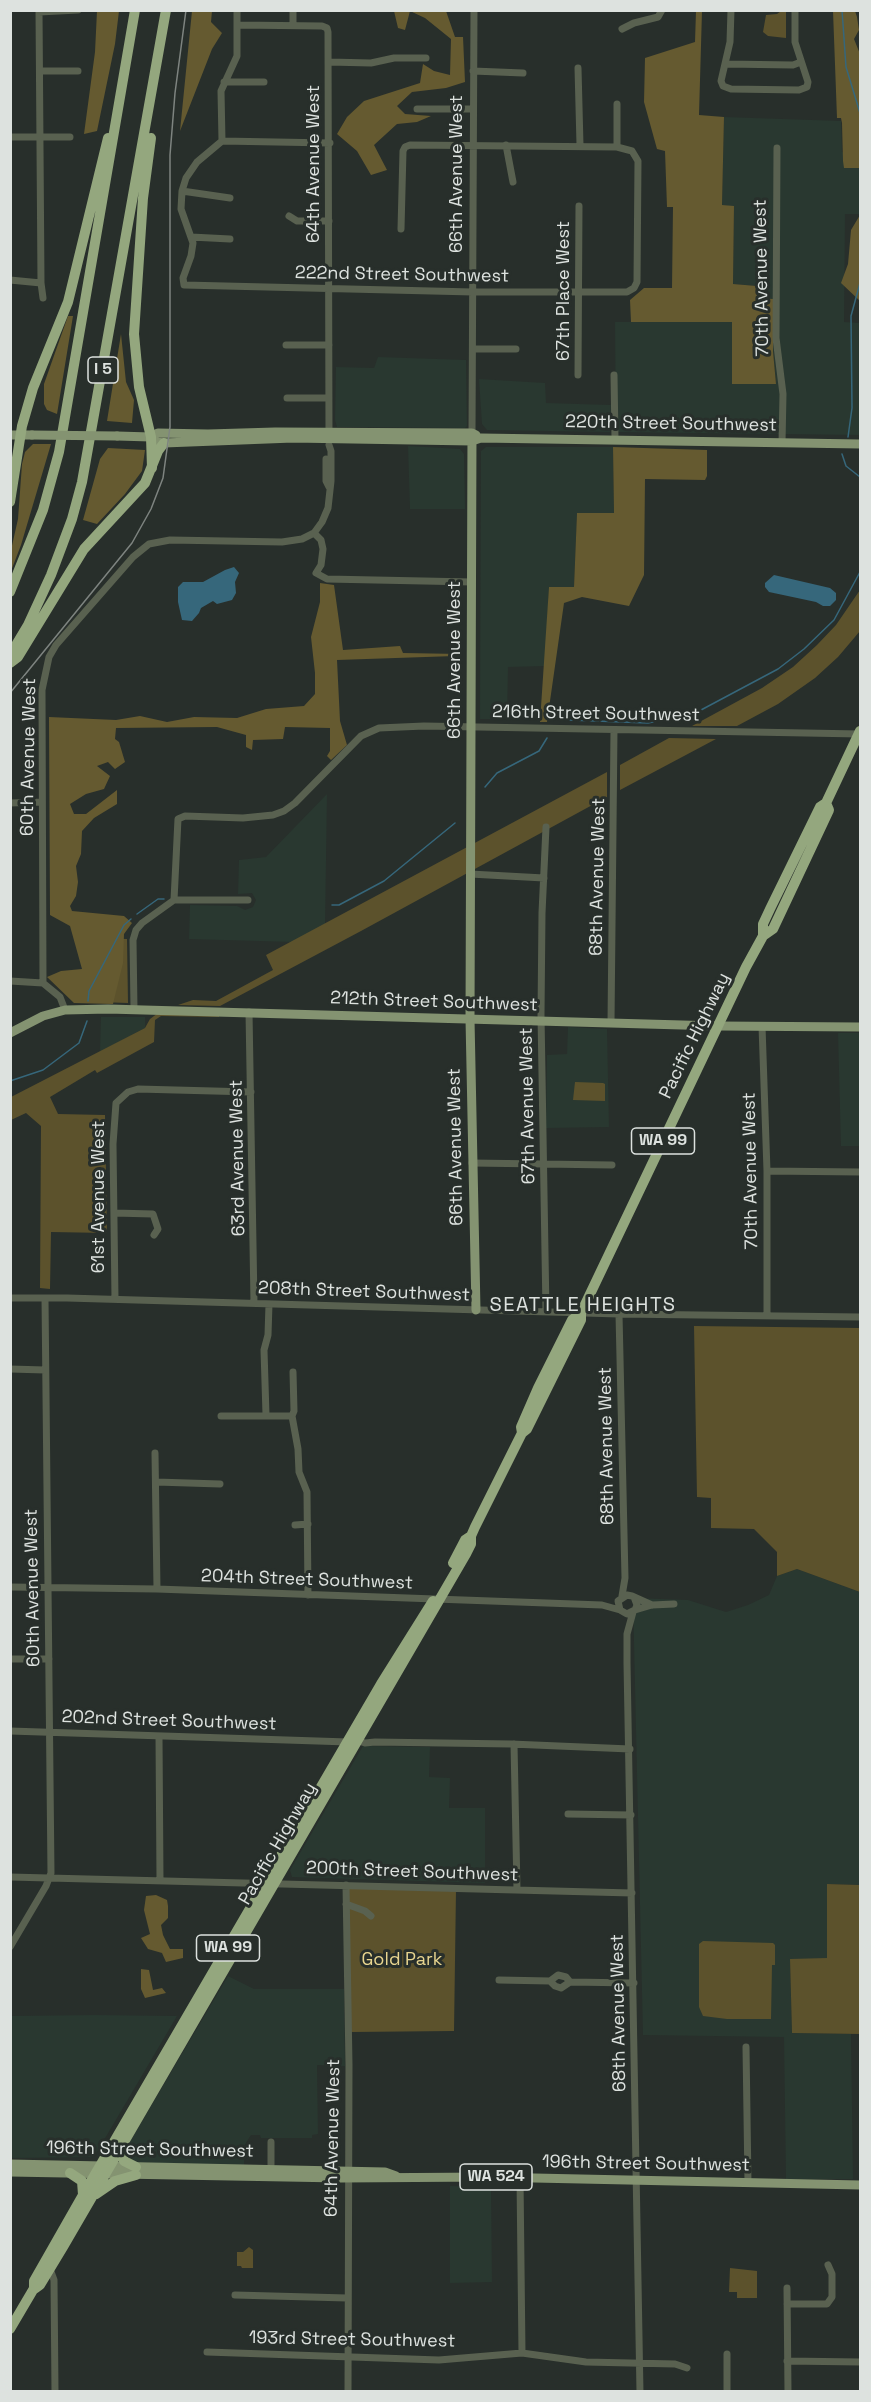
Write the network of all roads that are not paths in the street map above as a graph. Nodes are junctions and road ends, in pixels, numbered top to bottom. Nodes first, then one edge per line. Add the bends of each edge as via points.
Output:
1 (78, 10) edge
2 (135, 10) edge
3 (143, 10) edge
4 (166, 10) edge
5 (237, 10) edge
6 (293, 10) edge
7 (474, 10) edge
8 (662, 10) edge
9 (731, 10) edge
10 (795, 10) edge
11 (39, 11) edge
12 (238, 25) junction
13 (293, 26) junction
14 (622, 29) dead end
15 (426, 58) dead end
16 (329, 62) junction
17 (801, 62) junction
18 (726, 64) junction
19 (578, 68) dead end
20 (40, 71) junction
21 (78, 71) dead end
22 (473, 71) junction
23 (156, 73) junction
24 (523, 73) dead end
25 (125, 82) junction
26 (224, 82) junction
27 (264, 82) dead end
28 (617, 104) dead end
29 (417, 109) dead end
30 (473, 110) junction
31 (10, 137) edge
32 (70, 137) dead end
33 (40, 138) junction
34 (222, 141) junction
35 (330, 143) junction
36 (473, 145) junction
37 (506, 145) junction
38 (580, 145) junction
39 (617, 147) junction
40 (777, 148) dead end
41 (513, 182) dead end
42 (182, 191) junction
43 (230, 198) dead end
44 (579, 206) dead end
45 (289, 216) dead end
46 (329, 221) junction
47 (401, 229) dead end
48 (191, 237) junction
49 (230, 239) dead end
50 (10, 280) edge
51 (41, 283) junction
52 (329, 289) junction
53 (473, 291) junction
54 (578, 292) junction
55 (43, 297) dead end
56 (286, 345) dead end
57 (329, 345) junction
58 (473, 349) junction
59 (516, 349) dead end
60 (578, 375) dead end
61 (614, 375) dead end
62 (287, 398) dead end
63 (328, 398) junction
64 (15, 435) edge
65 (151, 437) junction
66 (475, 437) junction
67 (329, 439) junction
68 (615, 439) junction
69 (164, 443) junction
70 (782, 443) junction
71 (861, 444) edge
72 (152, 468) junction
73 (10, 502) edge
74 (314, 532) junction
75 (472, 582) junction
76 (10, 592) edge
77 (10, 655) edge
78 (10, 663) edge
79 (471, 727) junction
80 (614, 730) junction
81 (860, 733) edge
82 (42, 802) junction
83 (10, 803) edge
84 (826, 803) junction
85 (546, 827) dead end
86 (793, 862) junction
87 (470, 874) junction
88 (544, 878) junction
89 (793, 886) junction
90 (174, 900) junction
91 (248, 900) dead end
92 (763, 936) junction
93 (10, 981) edge
94 (43, 983) junction
95 (134, 1009) junction
96 (65, 1010) junction
97 (249, 1012) junction
98 (470, 1019) junction
99 (541, 1022) junction
100 (610, 1023) junction
101 (717, 1026) junction
102 (762, 1026) junction
103 (861, 1027) edge
104 (10, 1033) edge
105 (251, 1092) junction
106 (472, 1163) junction
107 (544, 1165) junction
108 (612, 1165) dead end
109 (767, 1171) junction
110 (861, 1172) edge
111 (114, 1213) junction
112 (154, 1235) dead end
113 (10, 1298) edge
114 (45, 1298) junction
115 (115, 1299) junction
116 (254, 1304) junction
117 (269, 1304) junction
118 (476, 1310) junction
119 (546, 1312) junction
120 (581, 1313) junction
121 (619, 1314) junction
122 (767, 1316) junction
123 (861, 1317) edge
124 (10, 1369) edge
125 (45, 1370) junction
126 (293, 1372) dead end
127 (532, 1412) junction
128 (266, 1415) junction
129 (221, 1416) dead end
130 (292, 1416) junction
131 (155, 1453) dead end
132 (156, 1482) junction
133 (220, 1484) dead end
134 (308, 1524) junction
135 (295, 1525) dead end
136 (625, 1578) junction
137 (10, 1587) edge
138 (48, 1587) junction
139 (157, 1590) junction
140 (308, 1595) junction
141 (621, 1597) junction
142 (633, 1597) junction
143 (436, 1600) junction
144 (674, 1604) dead end
145 (602, 1605) junction
146 (652, 1605) junction
147 (621, 1611) junction
148 (634, 1611) junction
149 (627, 1634) junction
150 (10, 1659) edge
151 (49, 1659) junction
152 (367, 1727) junction
153 (10, 1731) edge
154 (51, 1732) junction
155 (159, 1736) junction
156 (326, 1741) junction
157 (353, 1742) junction
158 (375, 1742) junction
159 (514, 1744) junction
160 (630, 1749) junction
161 (338, 1758) junction
162 (568, 1814) dead end
163 (631, 1815) junction
164 (10, 1877) edge
165 (27, 1878) junction
166 (50, 1878) junction
167 (160, 1880) junction
168 (270, 1883) junction
169 (346, 1886) junction
170 (517, 1890) junction
171 (632, 1893) junction
172 (42, 1894) junction
173 (346, 1904) junction
174 (371, 1916) dead end
175 (10, 1947) edge
176 (499, 1980) dead end
177 (550, 1981) junction
178 (570, 1982) junction
179 (634, 1983) junction
180 (746, 2047) dead end
181 (271, 2142) dead end
182 (121, 2146) junction
183 (10, 2164) edge
184 (186, 2168) junction
185 (272, 2169) junction
186 (103, 2170) junction
187 (136, 2171) junction
188 (10, 2172) edge
189 (70, 2173) junction
190 (238, 2173) junction
191 (348, 2174) junction
192 (170, 2176) junction
193 (264, 2177) junction
194 (520, 2178) junction
195 (638, 2180) junction
196 (748, 2183) junction
197 (861, 2185) edge
198 (86, 2198) junction
199 (828, 2265) dead end
200 (50, 2269) junction
201 (787, 2288) dead end
202 (33, 2290) junction
203 (235, 2295) dead end
204 (346, 2298) junction
205 (787, 2304) junction
206 (10, 2329) edge
207 (207, 2352) dead end
208 (522, 2354) junction
209 (727, 2354) dead end
210 (347, 2356) junction
211 (787, 2361) junction
212 (861, 2362) edge
213 (640, 2364) junction
214 (687, 2368) dead end
215 (55, 2391) edge
216 (348, 2391) edge
217 (640, 2391) edge
218 (727, 2391) edge
219 (788, 2391) edge

1 - 11 street
2 - 25 highway, I 5
3 - 25 highway
4 - 23 highway, I 5
5 - 12 street
6 - 13 street
7 - 22 street, 66th Avenue West
8 - 14 street via 658,17
9 - 18 street
10 - 17 street via 795,41
11 - 20 street
12 - 13 street
12 - 26 street via 237,56
13 - 16 street, 64th Avenue West via 327,28
15 - 16 street
16 - 35 street, 64th Avenue West
17 - 18 street
17 - 18 street via 808,82 805,89 725,88 722,84
19 - 38 street
20 - 21 street
20 - 33 street
22 - 24 street
22 - 30 street, 66th Avenue West
23 - 65 highway via 158,94 143,198 134,334 139,387
23 - 77 highway, I 5 via 82,482 51,575
25 - 64 highway via 68,302
25 - 76 highway, I 5 via 59,452 40,519
26 - 27 street
26 - 34 street
28 - 39 street
29 - 30 street
30 - 36 street, 66th Avenue West
31 - 33 street
32 - 33 street
33 - 51 street
34 - 35 street
34 - 42 street via 197,162
35 - 46 street, 64th Avenue West
36 - 37 street
36 - 47 street via 405,147
36 - 53 street, 66th Avenue West
37 - 38 street
37 - 41 street
38 - 39 street
39 - 54 street, 222nd Street Southwest via 632,151 638,161 637,282 627,292
40 - 70 street, 70th Avenue West via 776,348 783,394
42 - 43 street
42 - 48 street via 181,209
44 - 54 street, 67th Place West
45 - 46 street via 297,221
46 - 52 street, 64th Avenue West
48 - 49 street
48 - 52 street, 222nd Street Southwest via 184,285
50 - 51 street
51 - 55 street
52 - 53 street, 222nd Street Southwest
52 - 57 street, 64th Avenue West
53 - 54 street, 222nd Street Southwest
53 - 58 street, 66th Avenue West
54 - 60 street, 67th Place West
56 - 57 street
57 - 63 street, 64th Avenue West
58 - 59 street
58 - 66 street, 66th Avenue West
61 - 68 street
62 - 63 street
63 - 67 street, 64th Avenue West
64 - 65 main road, 220th Street Southwest, bridge
64 - 73 highway
65 - 67 main road, 220th Street Southwest via 158,433
65 - 69 main road, 220th Street Southwest
65 - 72 highway
66 - 67 main road, 220th Street Southwest
66 - 68 main road, 220th Street Southwest
66 - 75 main road, 66th Avenue West
67 - 69 main road, 220th Street Southwest
67 - 74 street, 64th Avenue West via 328,508
68 - 70 main road, 220th Street Southwest
69 - 72 highway
70 - 71 main road, 220th Street Southwest
72 - 78 highway via 145,483 84,549 18,657
74 - 75 street via 323,549 316,573 327,579
74 - 82 street, 60th Avenue West via 302,539 282,542 158,541 141,549 49,657 42,690
75 - 79 main road, 66th Avenue West
79 - 80 street, 216th Street Southwest
79 - 87 main road, 66th Avenue West
79 - 90 street, 216th Street Southwest via 380,728 361,736 295,803 273,815 179,818
80 - 81 street, 216th Street Southwest
80 - 100 street, 68th Avenue West
81 - 84 highway, Pacific Highway / WA 99
82 - 83 street
82 - 94 street, 60th Avenue West
84 - 86 highway, Pacific Highway / WA 99 via 820,807
84 - 89 highway, Pacific Highway / WA 99 via 829,810
85 - 88 street, 67th Avenue West
86 - 89 main road
86 - 92 highway, Pacific Highway / WA 99 via 763,924
87 - 88 street
87 - 98 main road, 66th Avenue West
88 - 99 street, 67th Avenue West
89 - 92 highway, Pacific Highway / WA 99 via 773,929
90 - 91 street
90 - 95 street via 136,930
92 - 101 highway, Pacific Highway / WA 99
93 - 94 street
94 - 96 street via 60,997
95 - 96 main road, 212th Street Southwest
95 - 97 main road, 212th Street Southwest
96 - 104 main road, 212th Street Southwest
97 - 98 main road, 212th Street Southwest
97 - 105 street, 63rd Avenue West
98 - 99 main road, 212th Street Southwest
98 - 106 main road, 66th Avenue West
99 - 100 main road, 212th Street Southwest
99 - 107 street, 67th Avenue West
100 - 101 main road, 212th Street Southwest
101 - 102 main road, 212th Street Southwest
101 - 120 highway, Pacific Highway / WA 99
102 - 103 main road, 212th Street Southwest
102 - 109 street, 70th Avenue West
105 - 111 street, 61st Avenue West via 138,1089 121,1097 114,1109
105 - 116 street, 63rd Avenue West
106 - 107 street
106 - 118 main road, 66th Avenue West
107 - 108 street
107 - 119 street, 67th Avenue West
109 - 110 street
109 - 122 street, 70th Avenue West
111 - 112 street via 153,1214 158,1229
111 - 115 street, 61st Avenue West
113 - 114 street, 208th Street Southwest
114 - 115 street, 208th Street Southwest
114 - 125 street, 60th Avenue West
115 - 116 street, 208th Street Southwest
116 - 117 street, 208th Street Southwest
117 - 118 street, 208th Street Southwest
117 - 128 street via 264,1350
118 - 119 street, 208th Street Southwest
119 - 120 street, 208th Street Southwest
120 - 121 street, 208th Street Southwest
120 - 127 highway, Pacific Highway / WA 99 via 581,1320
120 - 127 highway, Pacific Highway / WA 99 via 572,1320 537,1390
121 - 122 street, 208th Street Southwest
121 - 136 street, 68th Avenue West
122 - 123 street, 208th Street Southwest
124 - 125 street
125 - 138 street, 60th Avenue West
126 - 130 street
127 - 143 highway, Pacific Highway / WA 99
128 - 129 street
128 - 130 street
130 - 134 street via 299,1472 307,1492
131 - 132 street
132 - 133 street
132 - 139 street
134 - 135 street
134 - 140 street
136 - 141 street, 68th Avenue West
136 - 142 street, 68th Avenue West
137 - 138 street, 204th Street Southwest
138 - 139 street, 204th Street Southwest
138 - 151 street, 60th Avenue West
139 - 140 street, 204th Street Southwest
140 - 143 street, 204th Street Southwest
141 - 142 street
141 - 145 street, 204th Street Southwest
141 - 147 street
142 - 146 street
142 - 148 street via 637,1602
143 - 145 street, 204th Street Southwest
143 - 152 highway, Pacific Highway / WA 99
143 - 157 highway, Pacific Highway / WA 99 via 422,1615
144 - 146 street
145 - 147 street, 204th Street Southwest
146 - 148 street
147 - 148 street
147 - 149 street, 68th Avenue West
148 - 149 street, 68th Avenue West
149 - 160 street, 68th Avenue West
150 - 151 street
151 - 154 street, 60th Avenue West
152 - 157 highway, Pacific Highway / WA 99
152 - 158 street
153 - 154 street, 202nd Street Southwest
154 - 155 street, 202nd Street Southwest
154 - 166 street, 60th Avenue West
155 - 156 street, 202nd Street Southwest
155 - 167 street
156 - 157 street, 202nd Street Southwest
156 - 161 street via 333,1745
157 - 158 street, 202nd Street Southwest
157 - 161 highway, Pacific Highway / WA 99
157 - 168 highway, Pacific Highway / WA 99
158 - 159 street, 202nd Street Southwest
159 - 160 street, 202nd Street Southwest
159 - 170 street
160 - 163 street, 68th Avenue West
161 - 168 highway, Pacific Highway / WA 99
162 - 163 street
163 - 171 street, 68th Avenue West
164 - 165 street, 200th Street Southwest
165 - 166 street, 200th Street Southwest
165 - 172 street via 39,1886
166 - 167 street, 200th Street Southwest
166 - 172 street
167 - 168 street, 200th Street Southwest
168 - 169 street, 200th Street Southwest
168 - 182 highway, Pacific Highway / WA 99
168 - 186 highway, Pacific Highway / WA 99
169 - 170 street, 200th Street Southwest
169 - 173 street, 64th Avenue West
170 - 171 street, 200th Street Southwest
171 - 179 street, 68th Avenue West
172 - 175 street
173 - 174 street
173 - 191 street, 64th Avenue West
176 - 177 street
177 - 178 street via 561,1988
177 - 178 street via 558,1975
178 - 179 street
179 - 195 street, 68th Avenue West
180 - 196 street
181 - 185 street
182 - 186 highway, Pacific Highway / WA 99
182 - 187 highway via 124,2161
183 - 186 main road, 196th Street Southwest
184 - 187 main road, 196th Street Southwest
184 - 190 main road, 196th Street Southwest
184 - 192 main road
185 - 190 main road, 196th Street Southwest
185 - 191 main road, 196th Street Southwest
185 - 193 main road
186 - 187 main road, 196th Street Southwest
186 - 189 main road, 196th Street Southwest
186 - 198 highway, Pacific Highway / WA 99
187 - 192 main road, 196th Street Southwest
187 - 198 highway
188 - 189 main road, 196th Street Southwest
189 - 198 highway via 82,2181
190 - 192 main road, 196th Street Southwest
190 - 193 main road, 196th Street Southwest
191 - 193 main road, 196th Street Southwest
191 - 194 main road, 196th Street Southwest / WA 524
191 - 204 street, 64th Avenue West
194 - 195 main road, 196th Street Southwest / WA 524
194 - 208 street
195 - 196 main road, 196th Street Southwest / WA 524
195 - 213 street, 68th Avenue West
196 - 197 main road, 196th Street Southwest / WA 524
198 - 200 highway, Pacific Highway / WA 99
198 - 202 highway, Pacific Highway / WA 99 via 34,2281
199 - 205 street via 832,2297 827,2304
200 - 202 highway, Pacific Highway / WA 99
200 - 215 street via 54,2280
201 - 205 street
202 - 206 highway, Pacific Highway / WA 99
203 - 204 street
204 - 210 street, 64th Avenue West
205 - 211 street
207 - 210 street, 193rd Street Southwest
208 - 210 street, 193rd Street Southwest via 439,2360
208 - 213 street, 193rd Street Southwest
209 - 218 street
210 - 216 street, 64th Avenue West
211 - 212 street
211 - 219 street
213 - 214 street, 193rd Street Southwest
213 - 217 street, 68th Avenue West

